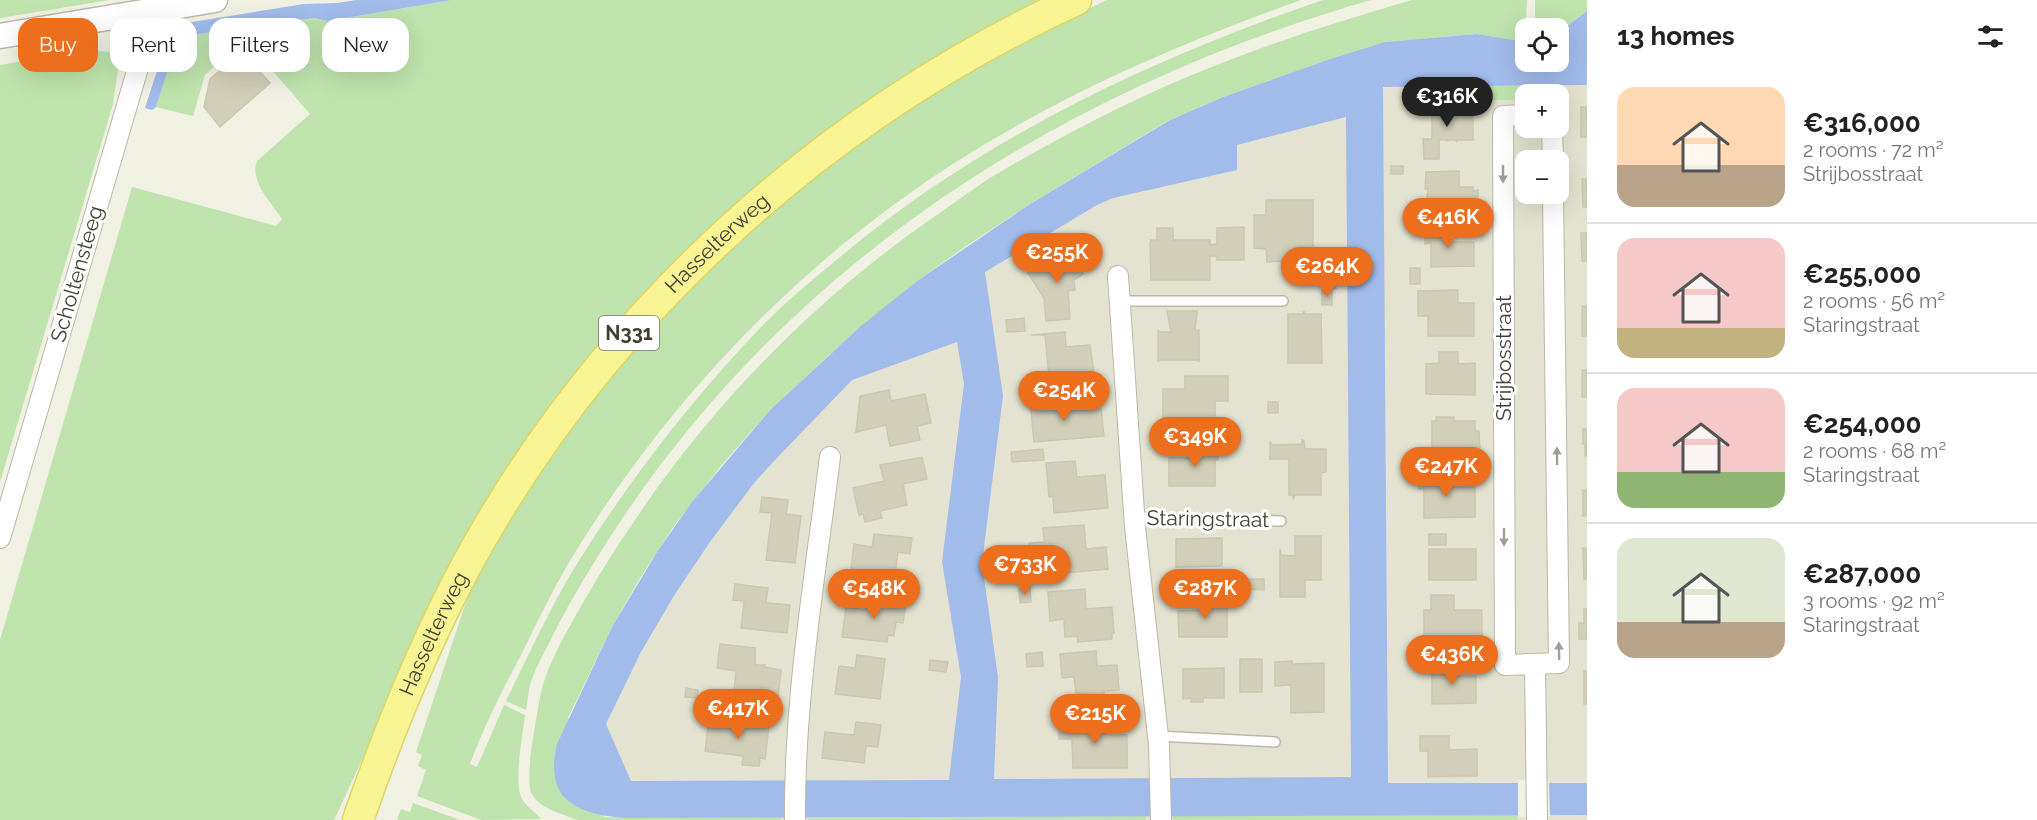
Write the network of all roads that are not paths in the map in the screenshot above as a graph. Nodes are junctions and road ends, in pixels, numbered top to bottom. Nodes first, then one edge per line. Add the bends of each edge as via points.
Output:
1 (215, 0) edge
2 (1076, 0) edge
3 (155, 10) junction
4 (0, 36) edge
5 (1515, 115) edge
6 (1553, 204) edge
7 (1118, 276) dead end
8 (1120, 301) junction
9 (1283, 302) dead end
10 (830, 457) dead end
11 (1134, 517) junction
12 (1281, 521) dead end
13 (0, 538) edge
14 (1535, 664) junction
15 (1158, 736) junction
16 (1275, 742) dead end
17 (1537, 819) edge
18 (357, 820) edge
19 (795, 820) edge
20 (1161, 820) edge

1 - 3 street
2 - 18 main road, Hasselterweg / N331 via 938,72 804,165 688,269 620,343 535,453 466,567 427,646
3 - 4 street
3 - 13 street, Scholtensteeg
5 -> 14 street, Strijbosstraat via 1503,116 1505,665
14 -> 6 street, Strijbosstraat via 1559,663
7 - 8 street, Staringstraat
8 - 9 lane
8 - 11 street, Staringstraat
10 - 19 street via 799,708
11 - 12 lane, Staringstraat
11 - 15 street, Staringstraat
14 - 17 street
15 - 16 lane
15 - 20 street, Staringstraat

